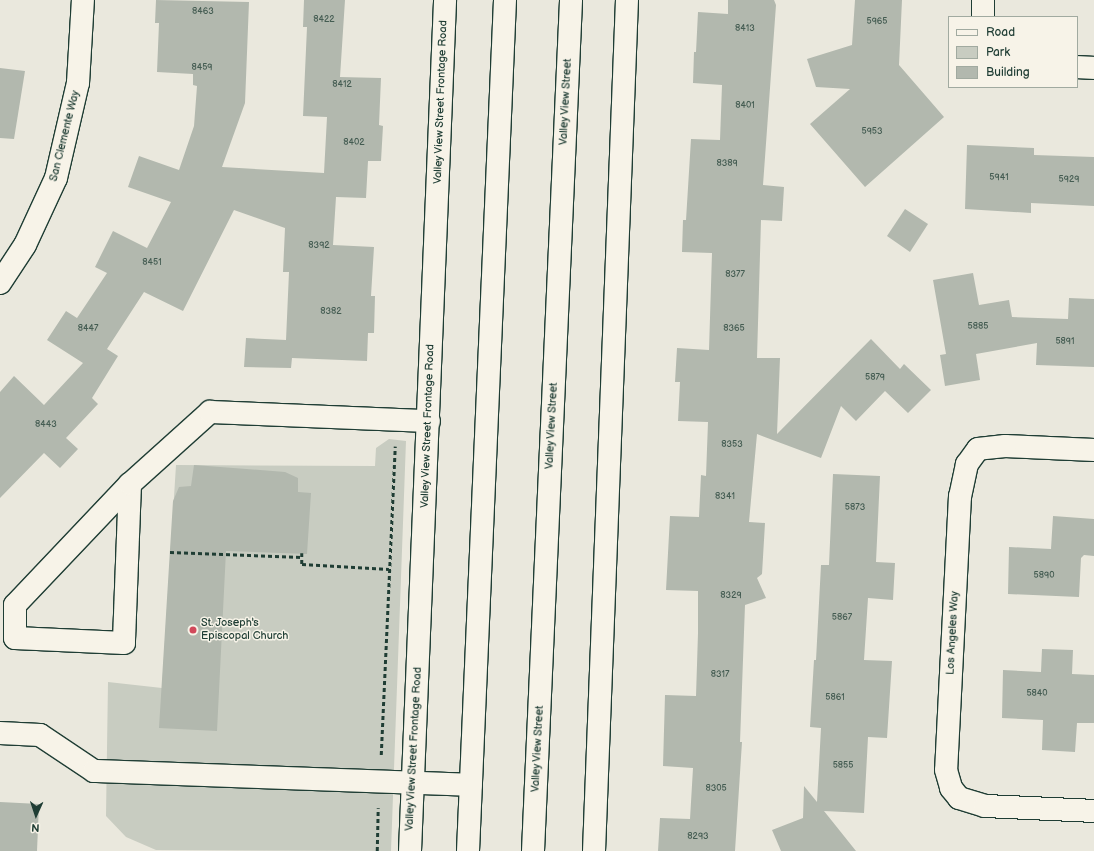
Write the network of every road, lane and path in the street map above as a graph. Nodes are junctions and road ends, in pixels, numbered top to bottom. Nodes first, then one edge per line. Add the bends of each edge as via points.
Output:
1 (83, 0) edge
2 (445, 0) edge
3 (505, 0) edge
4 (571, 0) edge
5 (627, 0) edge
6 (983, 0) edge
7 (983, 16) edge
8 (1078, 67) edge
9 (1094, 68) edge
10 (0, 283) edge
11 (396, 420) junction
12 (429, 421) junction
13 (1094, 450) edge
14 (130, 484) junction
15 (170, 552) dead end
16 (389, 569) junction
17 (0, 733) edge
18 (380, 781) junction
19 (413, 782) junction
20 (471, 785) junction
21 (1094, 811) edge
22 (376, 851) edge
23 (410, 851) edge
24 (468, 851) edge
25 (533, 851) edge
26 (594, 851) edge

1 - 10 street, San Clemente Way via 78,83 56,178 25,246
2 - 12 street, Valley View Street Frontage Road
3 - 20 street
4 - 25 street, Valley View Street
5 - 26 street
6 - 7 street
8 - 9 street
11 - 12 street
11 - 14 street via 210,412
11 - 16 path
12 - 19 street, Valley View Street Frontage Road
13 - 21 street, Los Angeles Way via 1005,446 978,448 966,464 960,496 946,770 951,788 959,798 985,806
14 - 14 street via 16,605 15,638 124,643
15 - 16 path via 302,555 302,564
16 - 18 path
17 - 18 street via 40,735 94,771
18 - 19 street
18 - 22 path
19 - 20 street
19 - 23 street, Valley View Street Frontage Road
20 - 24 street

